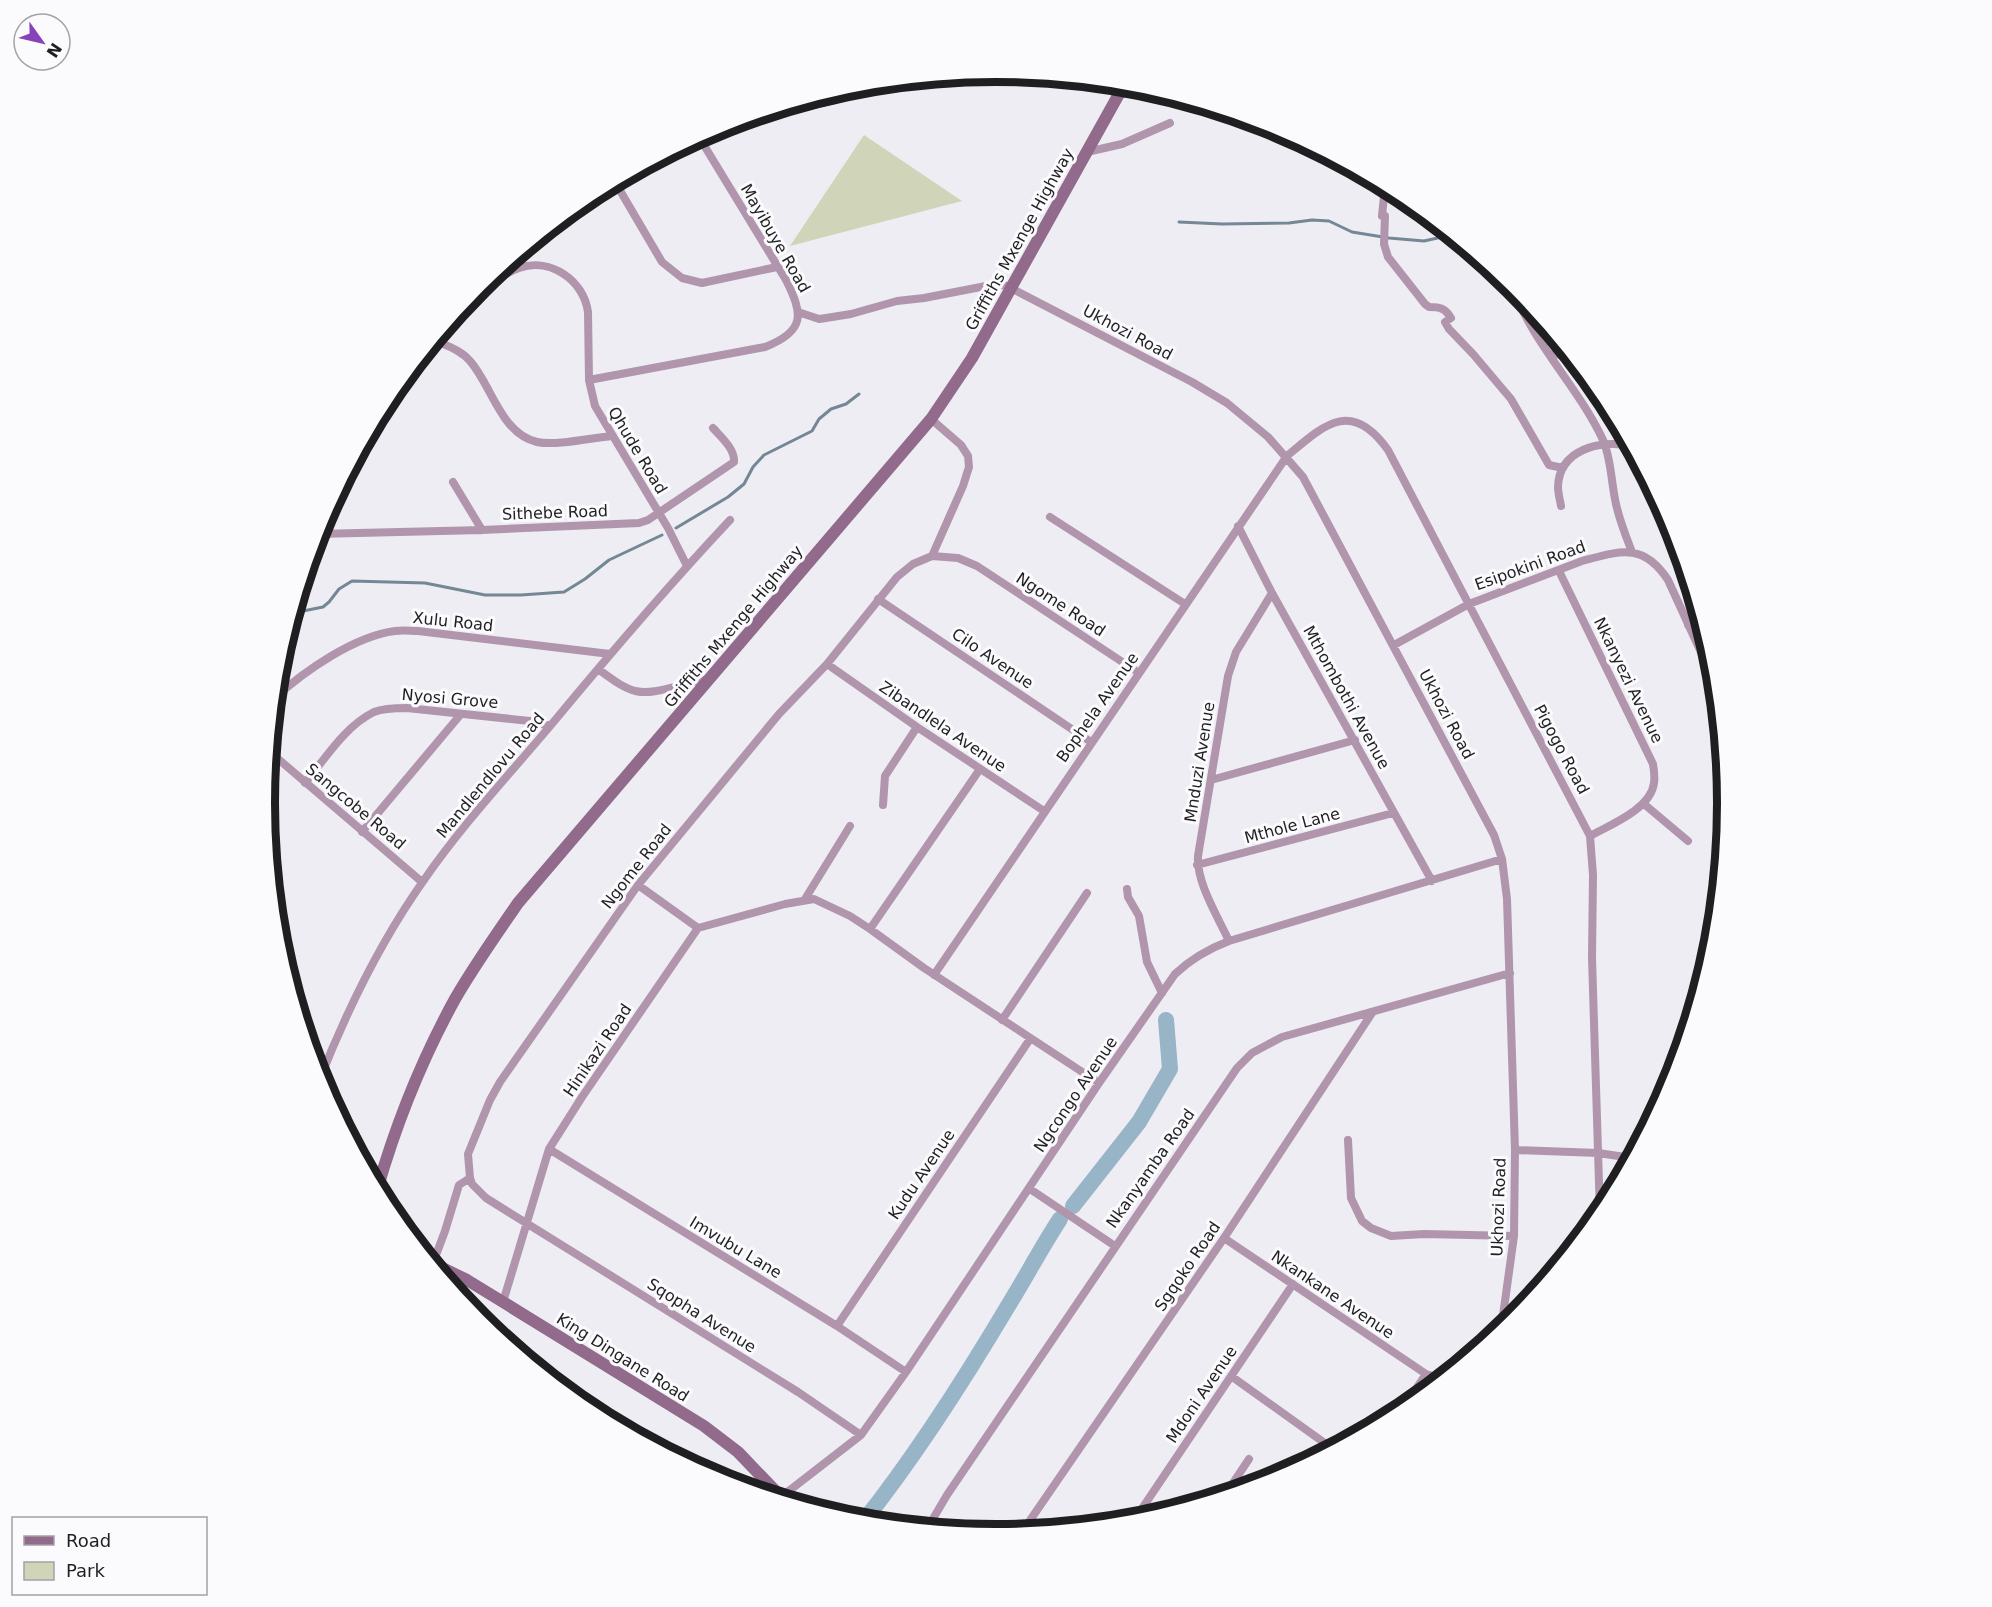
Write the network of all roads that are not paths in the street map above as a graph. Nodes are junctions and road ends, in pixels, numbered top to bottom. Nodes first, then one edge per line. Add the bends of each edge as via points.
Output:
1 (1119, 93) edge
2 (1170, 123) dead end
3 (704, 145) edge
4 (1086, 152) junction
5 (619, 189) edge
6 (1384, 196) edge
7 (777, 267) junction
8 (510, 271) edge
9 (1012, 287) junction
10 (798, 312) junction
11 (1523, 312) edge
12 (442, 343) edge
13 (1549, 354) junction
14 (1560, 355) edge
15 (589, 380) junction
16 (931, 419) junction
17 (713, 428) dead end
18 (612, 436) junction
19 (1604, 444) junction
20 (1621, 445) edge
21 (1287, 456) junction
22 (1563, 468) junction
23 (453, 482) dead end
24 (1561, 506) dead end
25 (659, 512) junction
26 (1050, 517) dead end
27 (730, 520) dead end
28 (1238, 526) junction
29 (482, 530) junction
30 (328, 534) edge
31 (1632, 552) junction
32 (932, 556) junction
33 (687, 566) junction
34 (1559, 571) junction
35 (1272, 593) junction
36 (878, 599) junction
37 (1185, 604) junction
38 (1469, 604) junction
39 (1694, 624) edge
40 (1688, 625) junction
41 (1394, 645) junction
42 (1700, 651) edge
43 (610, 654) junction
44 (827, 664) junction
45 (598, 669) junction
46 (1139, 673) junction
47 (709, 680) junction
48 (284, 689) edge
49 (460, 714) junction
50 (550, 726) junction
51 (917, 728) junction
52 (1355, 740) junction
53 (1090, 742) junction
54 (277, 758) edge
55 (980, 769) junction
56 (1211, 780) junction
57 (306, 783) junction
58 (1644, 804) junction
59 (883, 805) dead end
60 (1044, 811) junction
61 (1394, 813) junction
62 (850, 826) dead end
63 (362, 832) junction
64 (1590, 836) junction
65 (1688, 842) dead end
66 (1502, 859) junction
67 (1197, 865) junction
68 (1432, 881) junction
69 (422, 882) junction
70 (638, 885) junction
71 (1127, 888) dead end
72 (1087, 892) dead end
73 (805, 899) junction
74 (698, 927) junction
75 (870, 929) junction
76 (1229, 941) junction
77 (1510, 973) junction
78 (934, 975) junction
79 (1162, 993) junction
80 (1372, 1013) junction
81 (1002, 1020) junction
82 (1030, 1039) junction
83 (325, 1066) edge
84 (1099, 1083) junction
85 (1348, 1140) dead end
86 (549, 1149) junction
87 (1515, 1150) junction
88 (1598, 1154) junction
89 (1624, 1157) edge
90 (381, 1178) edge
91 (470, 1178) junction
92 (1030, 1189) junction
93 (1599, 1197) edge
94 (525, 1223) junction
95 (1514, 1236) junction
96 (1224, 1238) junction
97 (1115, 1246) junction
98 (434, 1255) edge
99 (446, 1269) edge
100 (467, 1280) junction
101 (1293, 1284) junction
102 (461, 1286) edge
103 (503, 1302) junction
104 (1503, 1316) edge
105 (837, 1326) junction
106 (906, 1372) junction
107 (1426, 1374) junction
108 (1231, 1376) junction
109 (1434, 1376) edge
110 (1415, 1390) edge
111 (861, 1435) junction
112 (1326, 1444) edge
113 (1249, 1459) dead end
114 (1232, 1485) edge
115 (773, 1489) edge
116 (788, 1493) edge
117 (1141, 1510) edge
118 (931, 1521) edge
119 (1028, 1523) edge

1 - 4 street, Griffiths Mxenge Highway
2 - 4 street via 1122,144
3 - 7 street, Mayibuye Road
4 - 9 street, Griffiths Mxenge Highway
5 - 7 street via 662,262 682,278 702,283
6 - 22 street via 1382,216 1388,257 1425,304 1446,310 1451,318 1445,322 1449,329 1511,399 1549,465
7 - 10 street, Mayibuye Road via 797,302
8 - 15 street, Qhude Road via 543,266 578,286 587,304 590,326
9 - 10 street via 1001,284 975,288 819,319
9 - 16 street, Griffiths Mxenge Highway via 972,358
9 - 21 street, Ukhozi Road via 1227,403
10 - 15 street, Mayibuye Road via 788,334 765,346
11 - 13 street
12 - 18 street via 472,363 504,416 522,436 546,443
13 - 14 street
13 - 19 street via 1582,401
15 - 18 street, Qhude Road via 595,406
16 - 32 street via 961,445 969,467
16 - 47 street, Griffiths Mxenge Highway
17 - 25 street, Sithebe Road via 732,452 734,462
18 - 25 street, Qhude Road
19 - 20 street
19 - 22 street via 1586,448
19 - 31 street via 1620,520
21 - 28 street, Bophela Avenue
21 - 38 street, Pigogo Road via 1332,423 1353,421 1369,428 1388,450
21 - 41 street, Ukhozi Road via 1303,477
22 - 24 street via 1558,488
23 - 29 street
25 - 29 street, Sithebe Road via 648,520 630,524
25 - 33 street, Qhude Road
26 - 37 street
27 - 33 street, Mandlendlovu Road
28 - 35 street, Mthombothi Avenue
28 - 37 street, Bophela Avenue
29 - 30 street, Sithebe Road
31 - 34 street, Esipokini Road via 1599,556
31 - 40 street via 1644,555 1659,567
32 - 36 street, Ngome Road via 913,564
32 - 46 street, Ngome Road via 958,558 976,566
33 - 43 street, Mandlendlovu Road
34 - 38 street, Esipokini Road
34 - 58 street, Nkanyezi Avenue via 1653,764 1655,782
35 - 52 street, Mthombothi Avenue
35 - 56 street, Mnduzi Avenue via 1236,652 1228,676
36 - 44 street, Ngome Road
36 - 53 street, Cilo Avenue
37 - 46 street, Bophela Avenue
38 - 41 street, Esipokini Road
38 - 64 street, Pigogo Road
39 - 40 street
40 - 42 street
41 - 66 street, Ukhozi Road via 1494,835
43 - 45 street, Mandlendlovu Road
43 - 48 street, Xulu Road via 394,631 349,647
44 - 51 street, Zibandlela Avenue
44 - 70 street, Ngome Road via 779,714
45 - 47 street via 636,692
45 - 50 street, Mandlendlovu Road
46 - 53 street, Bophela Avenue
47 - 90 street, Griffiths Mxenge Highway via 518,903 482,955 455,1000 411,1091
49 - 50 street, Nyosi Grove
49 - 57 street, Nyosi Grove via 407,708 376,711 346,734
49 - 63 street
50 - 69 street, Mandlendlovu Road
51 - 55 street, Zibandlela Avenue
51 - 59 street via 885,776
52 - 56 street
52 - 61 street, Mthombothi Avenue
53 - 60 street, Bophela Avenue
54 - 57 street, Sangcobe Road
55 - 60 street, Zibandlela Avenue
55 - 75 street
56 - 67 street, Mnduzi Avenue
57 - 63 street, Sangcobe Road
58 - 64 street
58 - 65 street
60 - 78 street, Bophela Avenue
61 - 67 street, Mthole Lane
61 - 68 street, Mthombothi Avenue
62 - 73 street
63 - 69 street, Sangcobe Road
64 - 88 street, Pigogo Road
66 - 68 street, Ngcongo Avenue
66 - 77 street, Ukhozi Road via 1508,899
67 - 76 street, Mnduzi Avenue
68 - 76 street, Ngcongo Avenue
69 - 83 street, Mandlendlovu Road via 367,973
70 - 74 street
70 - 91 street, Ngome Road via 500,1082 468,1154
71 - 79 street via 1139,916 1147,962
72 - 81 street
73 - 74 street
73 - 75 street via 831,906
74 - 86 street, Hinikazi Road
75 - 78 street
76 - 79 street, Ngcongo Avenue via 1190,960
77 - 80 street, Nkanyamba Road
77 - 87 street, Ukhozi Road
78 - 81 street
79 - 84 street, Ngcongo Avenue
80 - 96 street, Sgqoko Road
80 - 97 street, Nkanyamba Road via 1282,1037 1252,1053 1237,1068
81 - 82 street
82 - 84 street
82 - 105 street, Kudu Avenue
84 - 92 street, Ngcongo Avenue
85 - 95 street via 1351,1198 1362,1221 1371,1228 1391,1236
86 - 94 street, Hinikazi Road
86 - 105 street, Imvubu Lane
87 - 88 street
87 - 95 street, Ukhozi Road
88 - 89 street
88 - 93 street, Pigogo Road
91 - 94 street via 486,1198
91 - 98 street via 459,1185
92 - 97 street
92 - 106 street, Ngcongo Avenue
94 - 103 street, Hinikazi Road
94 - 111 street, Sqopha Avenue
95 - 104 street, Ukhozi Road
96 - 101 street, Nkankane Avenue
96 - 119 street, Sgqoko Road
97 - 118 street, Nkanyamba Road
99 - 100 street, King Dingane Road
100 - 102 street
100 - 103 street, King Dingane Road
101 - 107 street, Nkankane Avenue
101 - 108 street, Mdoni Avenue
103 - 115 street, King Dingane Road via 704,1426 738,1452
105 - 106 street, Imvubu Lane
106 - 111 street, Ngcongo Avenue
107 - 109 street, Nkankane Avenue
107 - 110 street
108 - 112 street
108 - 117 street, Mdoni Avenue
111 - 116 street, Ngcongo Avenue
113 - 114 street

